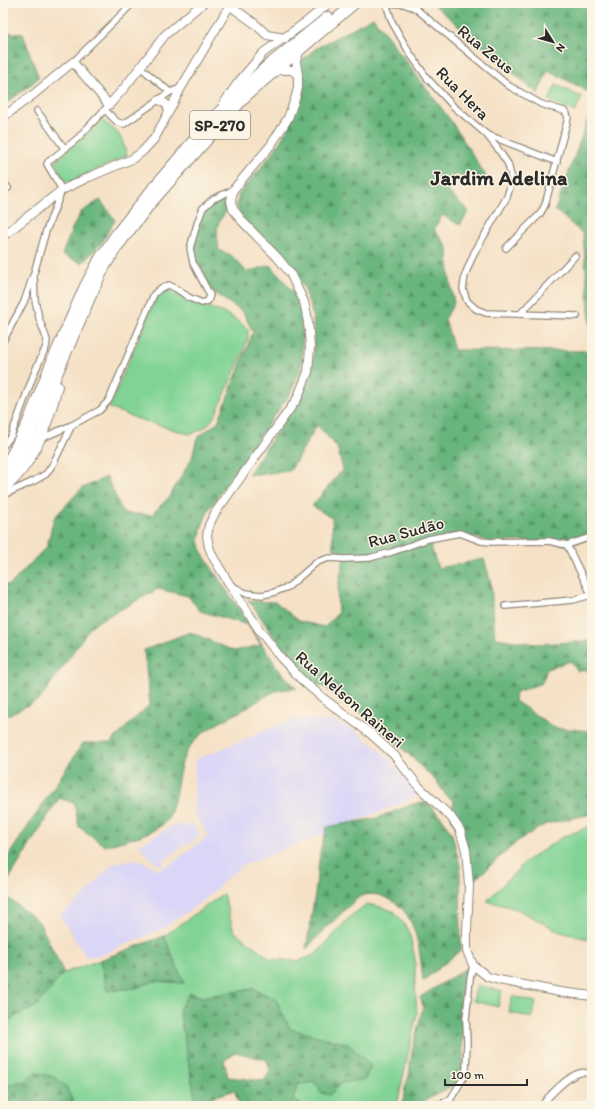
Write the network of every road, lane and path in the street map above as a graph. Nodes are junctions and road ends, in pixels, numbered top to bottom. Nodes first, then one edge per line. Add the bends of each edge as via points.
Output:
1 (133, 3) edge
2 (203, 3) edge
3 (330, 3) edge
4 (346, 3) edge
5 (355, 3) edge
6 (386, 3) edge
7 (228, 4) edge
8 (267, 35) junction
9 (285, 38) junction
10 (268, 49) junction
11 (299, 52) junction
12 (73, 62) junction
13 (140, 67) junction
14 (277, 70) junction
15 (298, 75) junction
16 (181, 88) junction
17 (170, 92) junction
18 (158, 100) junction
19 (107, 108) junction
20 (37, 111) dead end
21 (169, 111) junction
22 (3, 117) edge
23 (210, 121) junction
24 (486, 134) junction
25 (65, 148) junction
26 (557, 162) junction
27 (3, 181) edge
28 (8, 188) dead end
29 (62, 190) junction
30 (233, 190) junction
31 (3, 236) edge
32 (506, 248) dead end
33 (575, 256) dead end
34 (34, 273) junction
35 (520, 314) junction
36 (577, 316) dead end
37 (4, 338) edge
38 (64, 357) junction
39 (72, 425) junction
40 (40, 439) junction
41 (3, 446) edge
42 (3, 467) edge
43 (3, 479) edge
44 (3, 489) edge
45 (3, 495) edge
46 (592, 538) edge
47 (567, 545) junction
48 (230, 585) junction
49 (592, 596) edge
50 (505, 606) dead end
51 (473, 965) junction
52 (592, 996) edge
53 (592, 1075) edge
54 (450, 1103) edge
55 (435, 1106) edge
56 (542, 1106) edge

1 - 12 street
2 - 13 main road via 165,36
3 - 9 main road
4 - 23 highway, SP-270 via 266,67
5 - 11 highway, SP-270
6 - 24 street, Rua Hera via 392,22 427,78 453,106
6 - 26 street, Rua Zeus via 404,4 415,8 509,86 541,104 564,111 568,118
7 - 8 main road
7 - 16 main road
8 - 9 main road
8 - 10 main road
9 - 10 main road
10 - 23 main road via 252,65
11 - 14 highway, SP-270
11 - 15 main road via 296,61
12 - 19 main road
12 - 22 main road
13 - 17 street
13 - 19 main road
14 - 15 main road via 292,70
14 - 38 highway, SP-270 via 246,96 218,127 151,203 117,248 105,266
15 - 30 main road via 298,88 288,118 271,145
16 - 17 street
16 - 21 main road
17 - 18 street
18 - 19 street via 124,124 117,122
18 - 21 main road via 168,106
19 - 25 street
20 - 25 street
21 - 29 main road via 154,139 142,152 132,159
23 - 42 highway, SP-270 via 133,212 100,258 50,366 22,436
24 - 26 street, Rua Hera
24 - 35 street via 508,164 512,180 507,197 472,258 463,289 467,301 476,309 486,313
25 - 29 street via 47,164
26 - 32 street via 540,214
27 - 28 street
29 - 31 main road
29 - 34 street via 46,231
30 - 39 street via 213,199 203,208 190,248 193,262 210,295 208,301 202,303 169,285 160,288 154,294 109,400 100,410
30 - 48 main road, Rua Nelson Raineri via 233,209 290,273 304,302 310,348 308,372 297,399 209,525 209,547
33 - 35 street
34 - 37 street via 24,302
34 - 41 street via 35,300 47,340 46,348 11,436
35 - 36 street
38 - 40 highway
38 - 43 highway, SP-270 via 28,441 18,460
39 - 40 street
39 - 45 street via 46,474
40 - 44 highway via 22,468
46 - 47 street
47 - 48 street, Rua Sudão via 549,541 481,541 460,533 428,539 368,558 329,558 317,562 288,587 272,593 245,593
47 - 49 street
48 - 51 main road, Rua Nelson Raineri via 281,658 303,681 394,755 419,787 451,817 460,830 466,850 469,885 467,951
49 - 50 street
51 - 52 main road via 488,977 499,980
51 - 54 street via 466,1019 466,1070
53 - 56 street via 579,1073 558,1088
54 - 55 street

